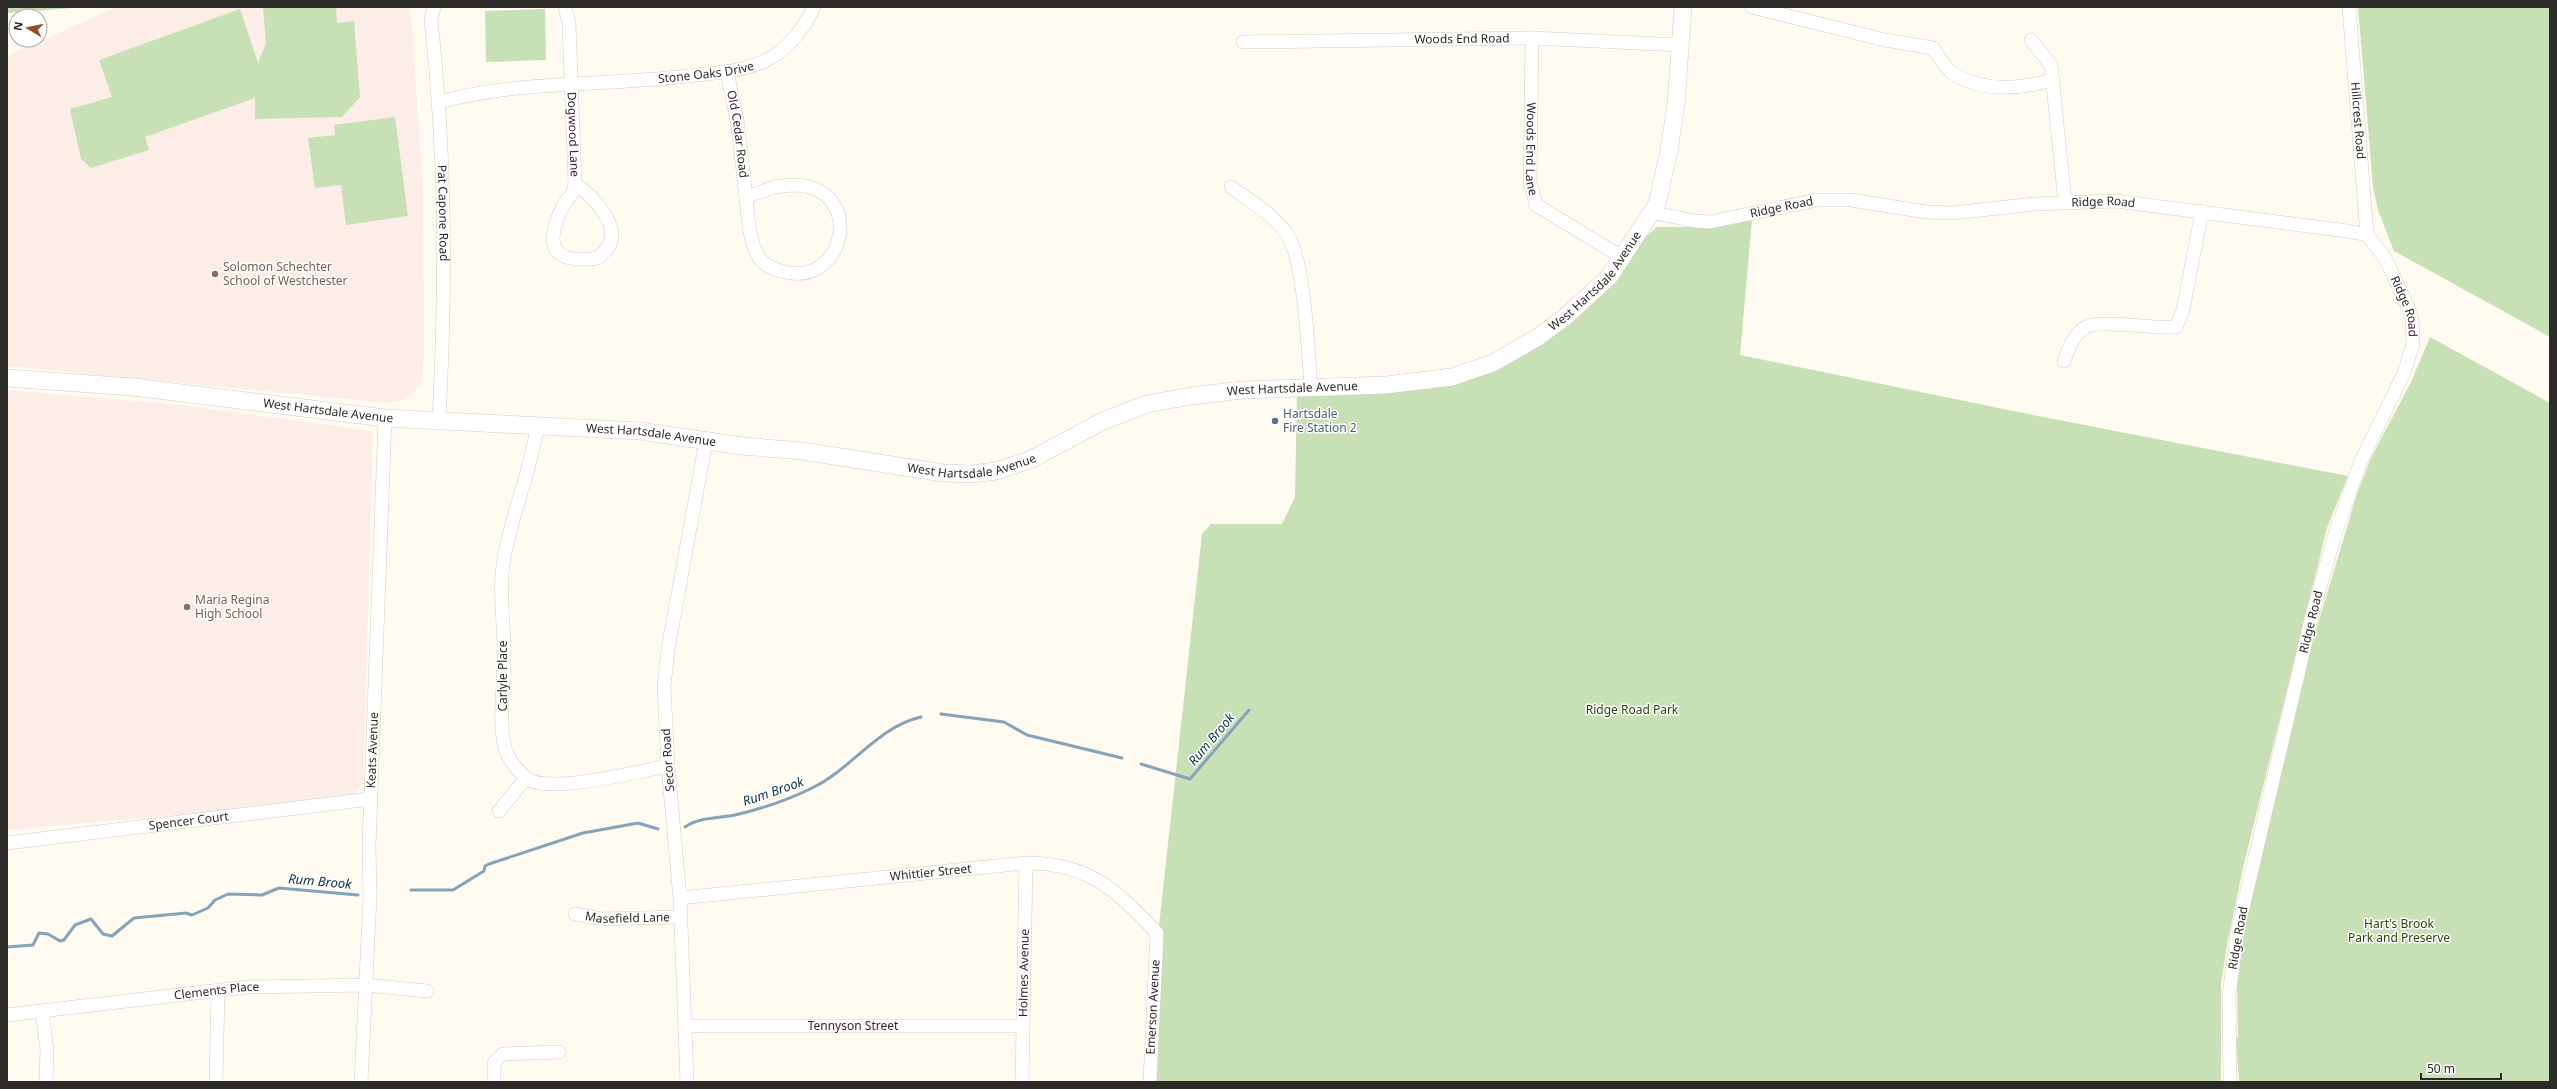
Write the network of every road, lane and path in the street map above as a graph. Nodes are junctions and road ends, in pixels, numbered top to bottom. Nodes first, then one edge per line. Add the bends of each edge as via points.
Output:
1 (434, 7) edge
2 (565, 7) edge
3 (814, 7) edge
4 (1683, 7) edge
5 (1752, 7) edge
6 (2350, 7) edge
7 (1532, 38) junction
8 (2031, 40) dead end
9 (1243, 42) dead end
10 (1680, 45) junction
11 (727, 72) junction
12 (2052, 80) junction
13 (572, 85) junction
14 (440, 102) junction
15 (575, 184) junction
16 (1231, 187) dead end
17 (746, 197) junction
18 (2065, 203) junction
19 (2202, 211) junction
20 (1651, 212) junction
21 (2367, 235) junction
22 (1622, 257) junction
23 (2064, 361) dead end
24 (7, 378) edge
25 (1311, 387) junction
26 (385, 418) junction
27 (439, 420) junction
28 (538, 427) junction
29 (706, 441) junction
30 (668, 766) junction
31 (526, 778) junction
32 (371, 799) junction
33 (499, 811) dead end
34 (7, 843) edge
35 (1026, 863) junction
36 (680, 898) junction
37 (575, 914) dead end
38 (680, 917) junction
39 (1157, 933) joint
40 (365, 985) junction
41 (218, 991) junction
42 (427, 991) dead end
43 (42, 1012) junction
44 (7, 1015) edge
45 (684, 1026) junction
46 (1022, 1026) junction
47 (559, 1052) dead end
48 (46, 1082) edge
49 (216, 1082) edge
50 (361, 1082) edge
51 (494, 1082) edge
52 (687, 1082) edge
53 (1022, 1082) edge
54 (1150, 1082) edge
55 (2230, 1082) edge

1 - 14 street, Pat Capone Road via 431,20
2 - 13 street via 569,23
3 - 11 street, Stone Oaks Drive via 789,44 772,57 753,66
4 - 10 main road, West Hartsdale Avenue
5 - 12 street via 1885,40 1933,48 1954,74 1985,87 2027,87
6 - 21 street, Hillcrest Road
7 - 9 street, Woods End Road
7 - 10 street, Woods End Road
7 - 22 street, Woods End Lane via 1530,182 1533,199 1536,205
8 - 12 street via 2051,65
10 - 20 main road, West Hartsdale Avenue via 1676,104 1669,151 1660,194
11 - 13 street, Stone Oaks Drive
11 - 17 street, Old Cedar Road via 737,120
12 - 18 street via 2057,108
13 - 14 street, Stone Oaks Drive via 473,92
13 - 15 street, Dogwood Lane
14 - 27 street, Pat Capone Road via 445,205
15 - 15 street, Dogwood Lane via 587,192 602,209 611,230 610,245 598,258 570,260 560,256 555,250 553,236 556,221 563,206 575,192
16 - 25 street via 1278,223 1288,235 1303,294
17 - 17 street, Old Cedar Road via 791,185 810,187 828,197 835,206 841,229 834,254 819,269 802,274 771,268 761,260 755,248
18 - 19 street, Ridge Road via 2116,201
18 - 20 street, Ridge Road via 1953,213 1926,212 1851,200 1817,200 1710,222
19 - 21 street, Ridge Road
19 - 23 street via 2183,310 2176,327 2099,324 2088,326 2068,348
20 - 22 main road, West Hartsdale Avenue
21 - 55 street, Ridge Road via 2385,258 2401,292 2412,320 2412,344 2404,373 2361,461 2335,534 2312,615 2237,936 2229,995
22 - 25 main road, West Hartsdale Avenue via 1609,277 1564,318 1538,337 1493,363 1452,377 1422,382
24 - 26 main road, West Hartsdale Avenue via 132,387
25 - 29 main road, West Hartsdale Avenue via 1191,396 1147,404 1103,421 1030,460 990,472 942,473 802,451
26 - 27 main road, West Hartsdale Avenue
26 - 32 street, Keats Avenue
27 - 28 main road, West Hartsdale Avenue
28 - 29 main road, West Hartsdale Avenue via 640,431
28 - 31 street, Carlyle Place via 535,447 512,519 500,593 504,660 504,739 508,755
29 - 30 street, Secor Road via 668,649 664,687
30 - 31 street via 584,782 552,785
30 - 36 street, Secor Road
31 - 33 street
32 - 34 street, Spencer Court
32 - 40 street, Keats Avenue via 370,896
35 - 36 street, Whittier Street
35 - 39 street, Whittier Street via 1053,863 1088,873 1134,908
35 - 46 street, Holmes Avenue
36 - 38 street, Secor Road
37 - 38 street, Masefield Lane via 602,919
38 - 45 street, Secor Road
39 - 54 street, Emerson Avenue
40 - 41 street, Clements Place via 247,987
40 - 42 street, Clements Place
40 - 50 street, Keats Avenue
41 - 43 street, Clements Place
41 - 49 street
43 - 44 street, Clements Place
43 - 48 street via 47,1050
45 - 46 street, Tennyson Street
45 - 52 street, Secor Road
46 - 53 street, Holmes Avenue
47 - 51 street via 503,1054 494,1063

